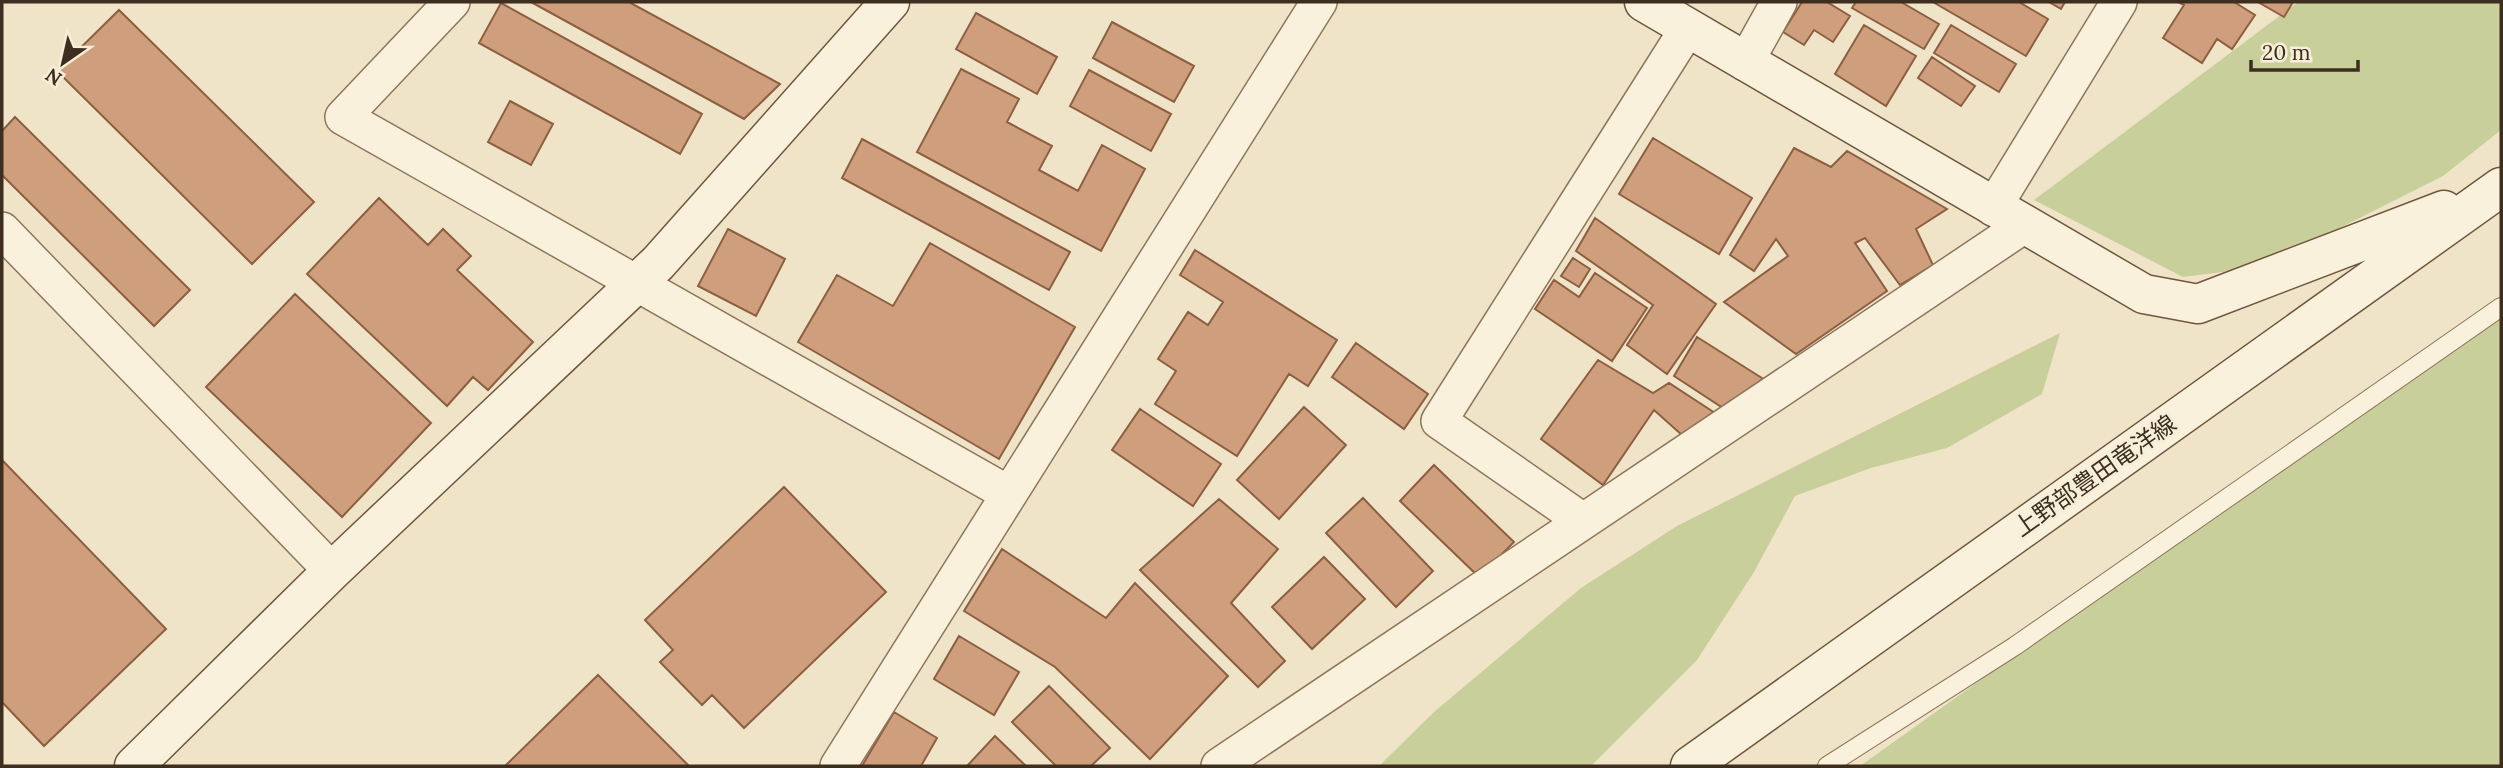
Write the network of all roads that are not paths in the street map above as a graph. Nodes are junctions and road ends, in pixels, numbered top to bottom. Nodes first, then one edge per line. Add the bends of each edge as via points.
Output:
1 (452, 2) edge
2 (890, 2) edge
3 (1319, 2) edge
4 (1644, 2) edge
5 (1779, 2) edge
6 (2119, 2) edge
7 (1688, 28) junction
8 (1745, 63) junction
9 (2501, 187) edge
10 (2008, 217) junction
11 (2, 230) edge
12 (637, 282) junction
13 (2501, 307) edge
14 (1009, 494) junction
15 (1583, 521) junction
16 (332, 571) junction
17 (134, 766) edge
18 (838, 766) edge
19 (1219, 766) edge
20 (1690, 766) edge
21 (1826, 766) edge

1 - 12 street via 343,117
2 - 12 street
3 - 14 street
4 - 7 street
5 - 8 street
6 - 10 street
7 - 8 street
7 - 15 street via 1439,421
8 - 10 street
9 - 10 street via 2198,304 2144,294
9 - 20 street, 上野部豊田竜洋線
10 - 15 street
11 - 16 street
12 - 14 street
12 - 16 street
13 - 21 lane via 2015,646
14 - 18 street
15 - 19 street
16 - 17 street

